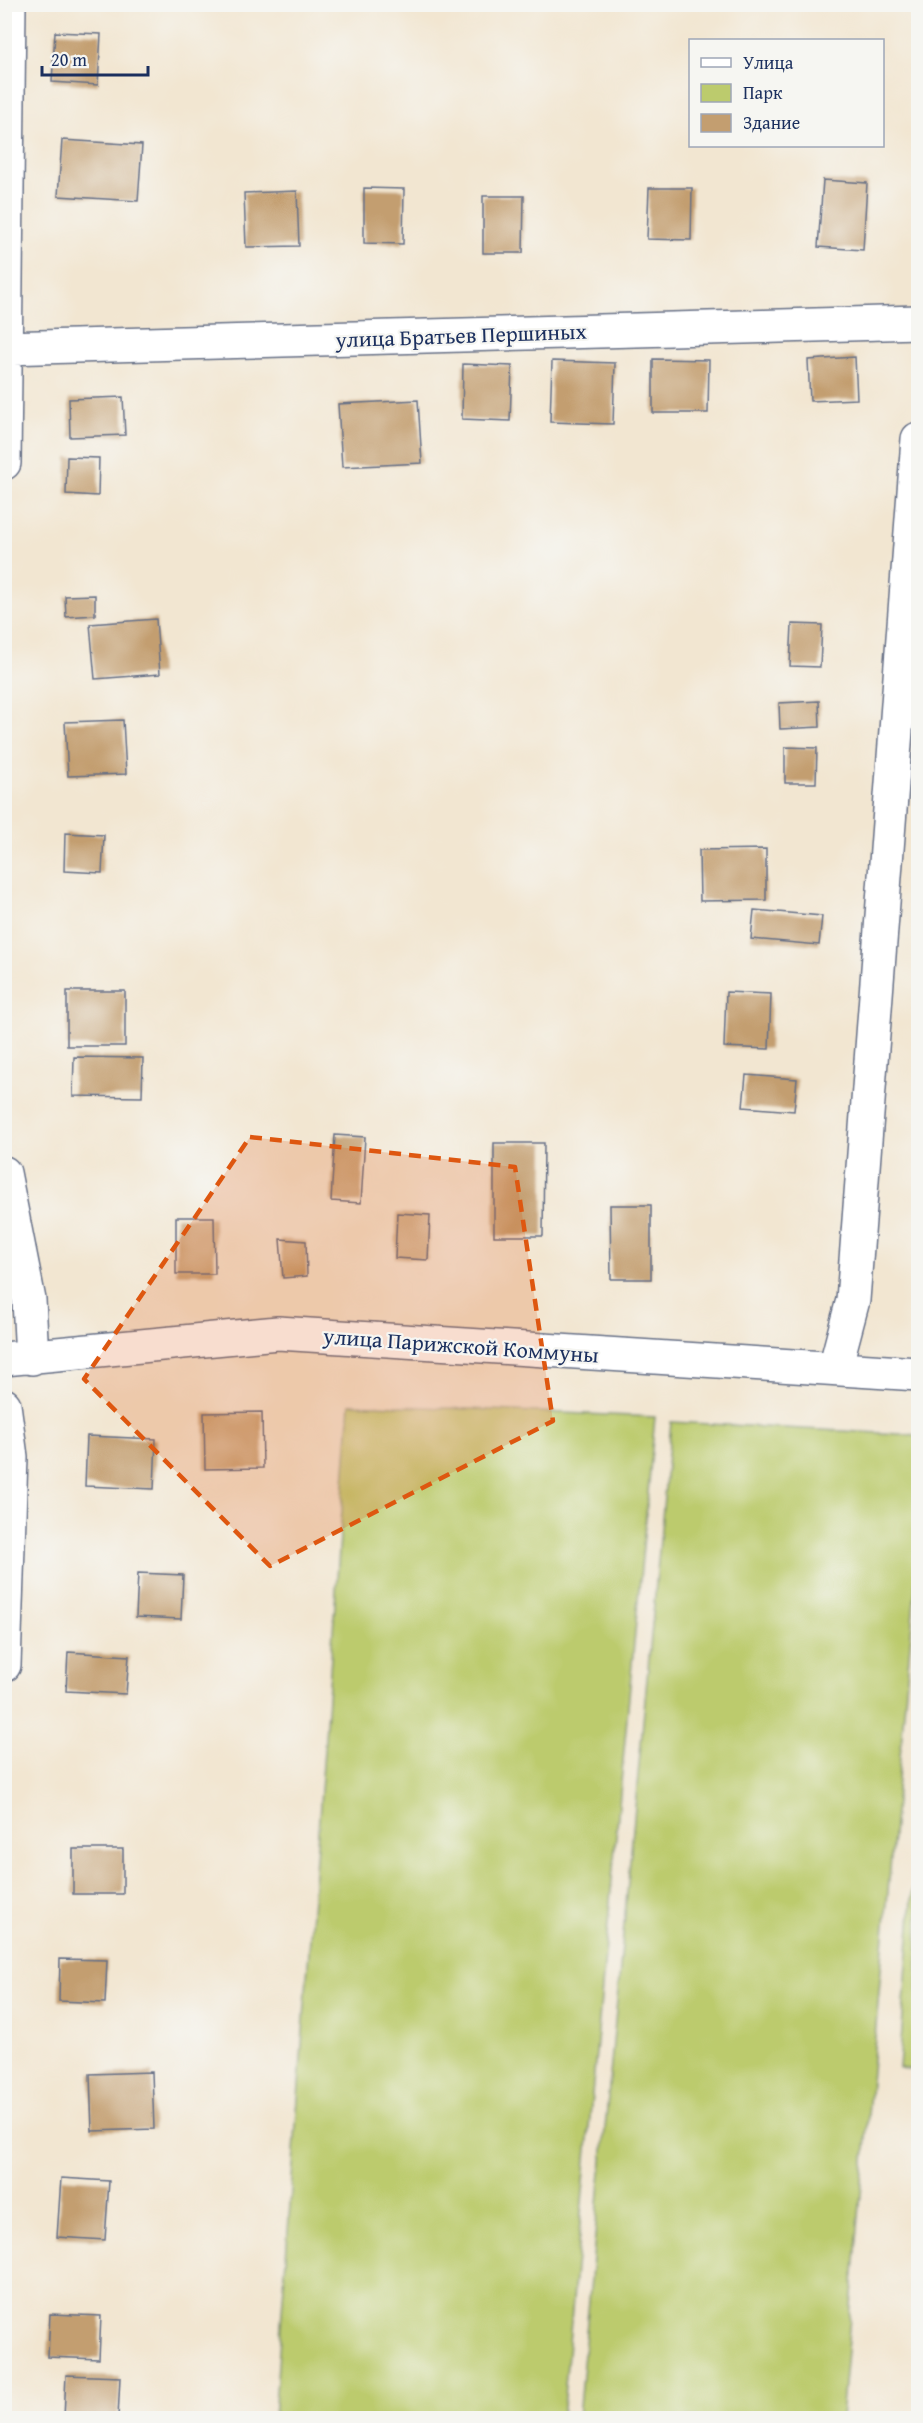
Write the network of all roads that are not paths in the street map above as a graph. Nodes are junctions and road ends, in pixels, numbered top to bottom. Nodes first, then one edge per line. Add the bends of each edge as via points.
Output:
1 (9, 4) edge
2 (918, 322) edge
3 (6, 348) edge
4 (918, 439) edge
5 (4, 462) edge
6 (4, 1173) edge
7 (18, 1358) edge
8 (836, 1368) junction
9 (918, 1374) edge
10 (4, 1405) edge
11 (4, 1665) edge

1 - 3 street
2 - 3 street, улица Братьев Першиных
3 - 5 street
4 - 8 street via 853,1300
6 - 7 street via 29,1300
7 - 8 street, улица Парижской Коммуны via 278,1334
8 - 9 street, улица Парижской Коммуны
10 - 11 street via 11,1457

